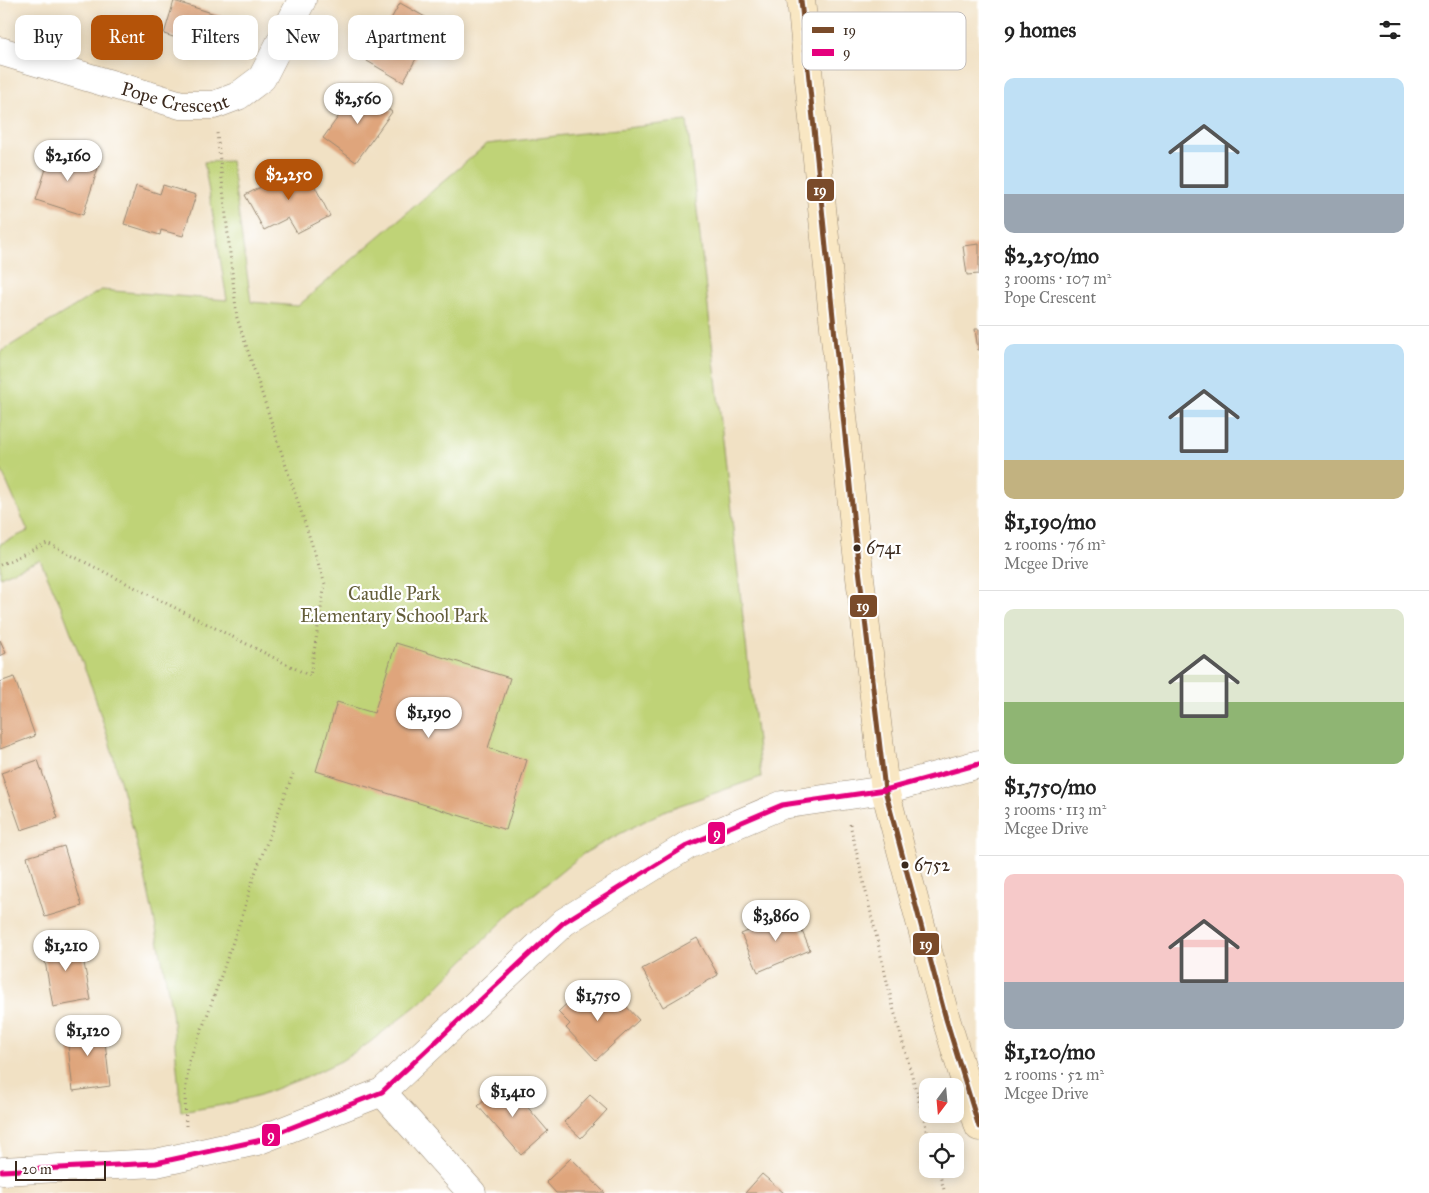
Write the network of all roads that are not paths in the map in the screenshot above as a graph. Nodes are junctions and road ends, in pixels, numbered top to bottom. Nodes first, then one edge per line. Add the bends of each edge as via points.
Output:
1 (302, 0) edge
2 (0, 51) edge
3 (808, 70) edge
4 (979, 764) edge
5 (886, 790) junction
6 (382, 1092) junction
7 (979, 1127) edge
8 (1, 1172) edge
9 (472, 1193) edge

1 - 2 street, Pope Crescent via 262,78 238,96 214,105 181,105
3 - 5 main road via 855,535
4 - 5 street
5 - 6 street via 782,805 688,845 564,922
5 - 7 main road via 946,1019
6 - 8 street via 257,1141 197,1155 156,1163
6 - 9 street

